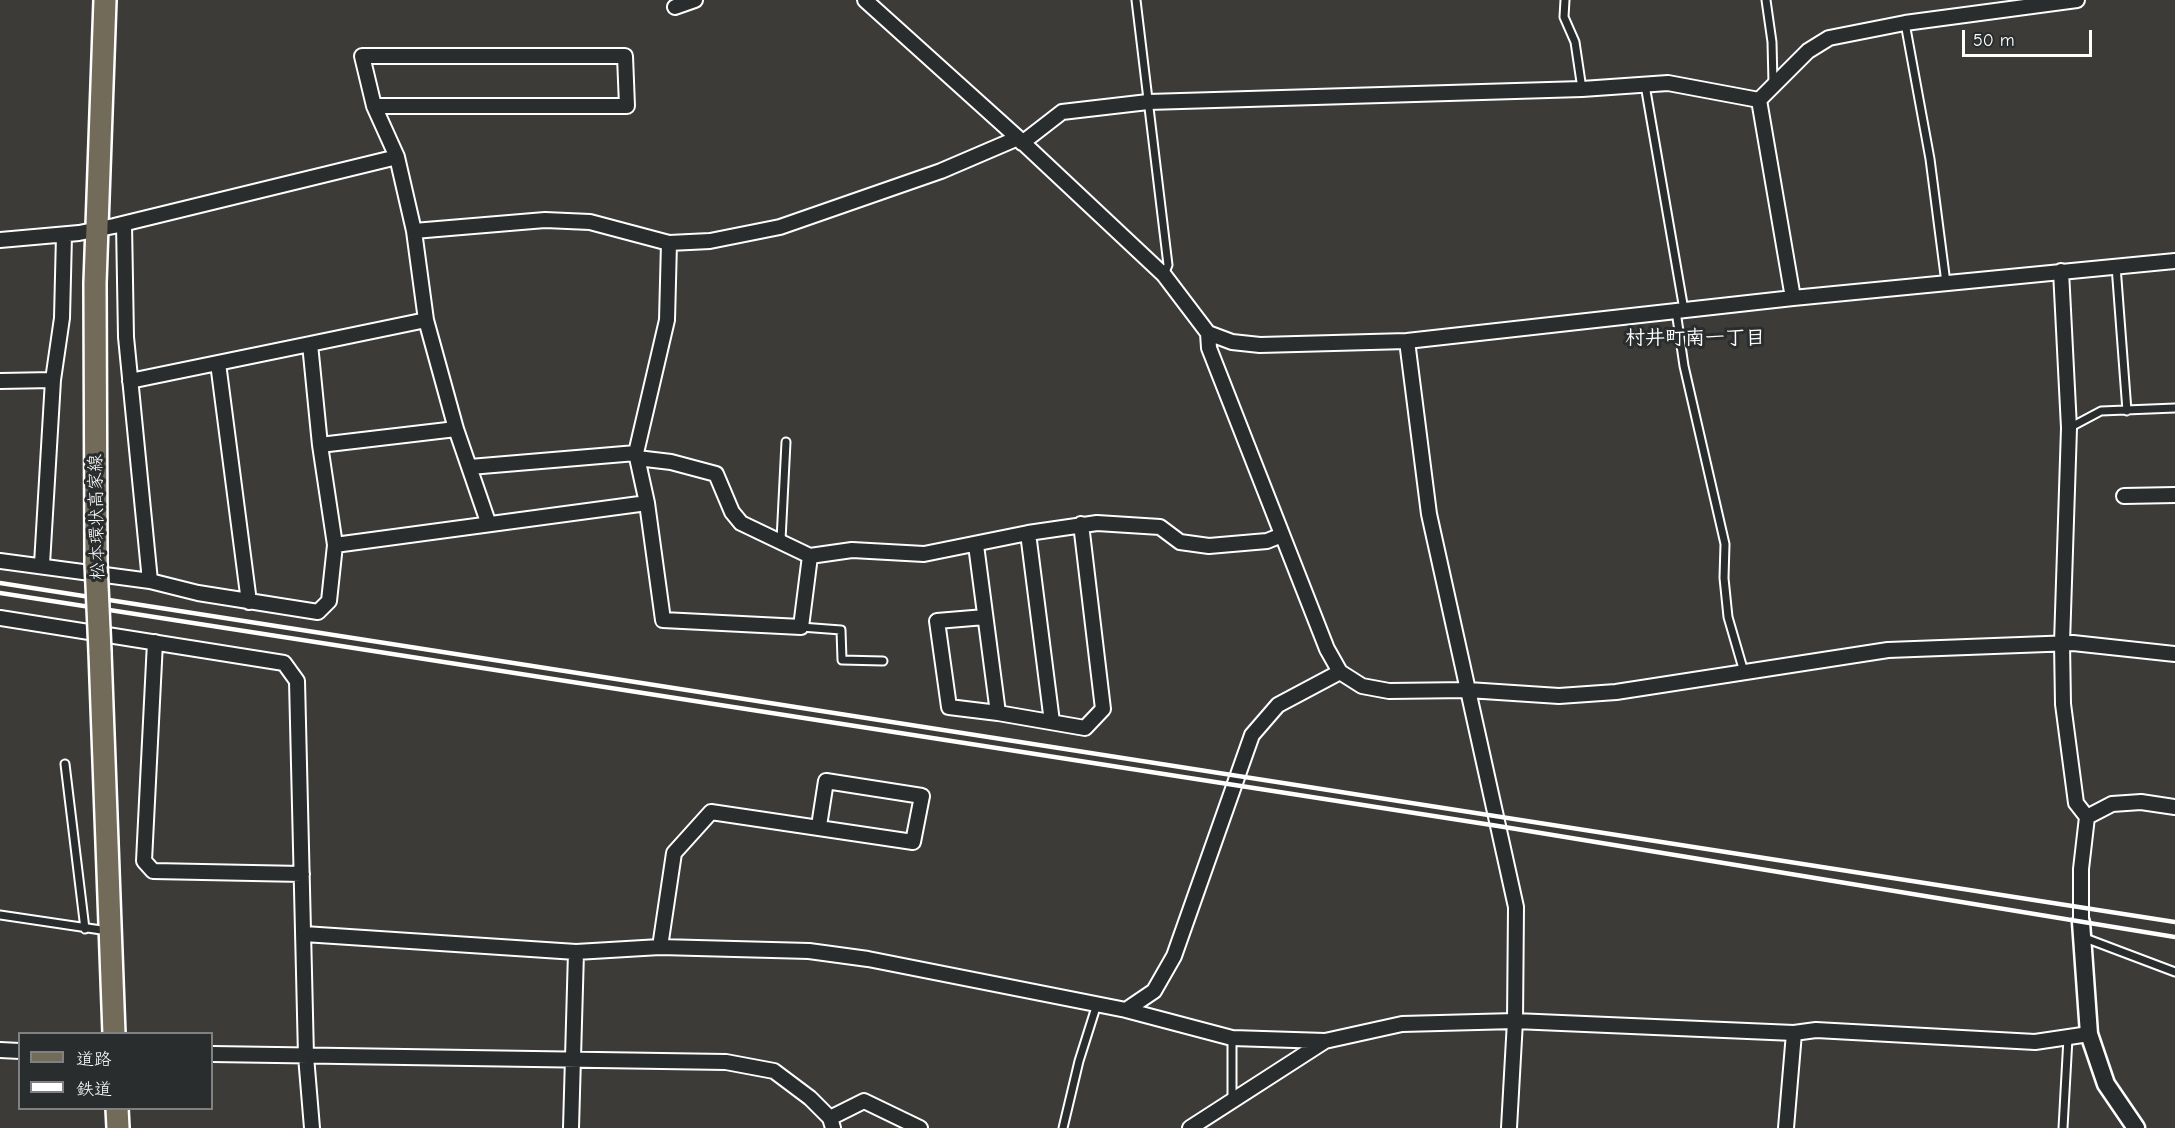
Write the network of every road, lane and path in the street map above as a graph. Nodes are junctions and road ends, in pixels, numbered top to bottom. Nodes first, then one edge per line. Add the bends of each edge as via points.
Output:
1 (105, 0) edge
2 (695, 0) edge
3 (865, 0) edge
4 (1136, 0) edge
5 (1565, 0) edge
6 (1766, 0) edge
7 (2077, 0) edge
8 (675, 7) dead end
9 (1905, 23) junction
10 (1646, 85) junction
11 (1773, 86) junction
12 (1582, 89) junction
13 (1759, 100) junction
14 (1148, 102) junction
15 (374, 106) junction
16 (1020, 140) junction
17 (397, 158) junction
18 (124, 224) junction
19 (97, 230) junction
20 (414, 231) junction
21 (64, 235) junction
22 (0, 240) edge
23 (669, 243) junction
24 (2175, 261) edge
25 (2116, 266) junction
26 (2061, 271) junction
27 (1164, 275) junction
28 (1946, 283) junction
29 (1793, 298) junction
30 (1680, 311) junction
31 (426, 320) junction
32 (1208, 333) junction
33 (1407, 341) junction
34 (310, 344) junction
35 (218, 363) junction
36 (53, 380) junction
37 (0, 381) edge
38 (130, 381) junction
39 (2175, 408) edge
40 (2127, 411) junction
41 (2069, 428) junction
42 (456, 429) junction
43 (786, 442) dead end
44 (320, 445) junction
45 (637, 455) junction
46 (470, 468) junction
47 (2175, 495) edge
48 (2124, 496) dead end
49 (647, 502) junction
50 (488, 522) junction
51 (1081, 524) junction
52 (1028, 533) junction
53 (1282, 535) junction
54 (781, 540) junction
55 (335, 545) junction
56 (976, 545) junction
57 (810, 555) junction
58 (0, 561) edge
59 (42, 564) junction
60 (150, 581) junction
61 (249, 602) junction
62 (985, 617) junction
63 (0, 618) edge
64 (801, 627) junction
65 (155, 642) junction
66 (2062, 643) junction
67 (2175, 654) edge
68 (883, 661) dead end
69 (1340, 672) junction
70 (1744, 672) junction
71 (1468, 690) junction
72 (998, 713) junction
73 (1052, 722) junction
74 (65, 764) dead end
75 (2175, 807) edge
76 (2087, 817) junction
77 (819, 826) junction
78 (302, 874) junction
79 (0, 915) edge
80 (85, 929) junction
81 (2082, 930) junction
82 (110, 931) junction
83 (304, 934) junction
84 (660, 947) junction
85 (576, 952) junction
86 (2175, 972) edge
87 (1097, 1004) junction
88 (1126, 1010) junction
89 (1515, 1021) junction
90 (114, 1032) edge
91 (1794, 1033) junction
92 (2089, 1034) junction
93 (1232, 1038) junction
94 (2068, 1038) junction
95 (1325, 1041) junction
96 (0, 1050) edge
97 (18, 1051) edge
98 (213, 1054) edge
99 (306, 1056) junction
100 (572, 1061) junction
101 (1232, 1101) junction
102 (117, 1110) edge
103 (831, 1123) edge
104 (118, 1128) edge
105 (312, 1128) edge
106 (571, 1128) edge
107 (920, 1128) edge
108 (1063, 1128) edge
109 (1190, 1128) edge
110 (1509, 1128) edge
111 (1786, 1128) edge
112 (2063, 1128) edge
113 (2136, 1128) edge

1 - 19 main road, 松本環状高家線
2 - 8 street
3 - 16 street
4 - 14 lane
5 - 12 lane via 1564,17 1575,42
6 - 11 lane
7 - 9 street
9 - 11 street via 1829,38 1808,51
9 - 28 lane via 1930,159
10 - 12 street
10 - 13 street via 1668,83
10 - 30 lane
11 - 13 street
12 - 14 street
13 - 29 street
14 - 16 street via 1062,112
14 - 27 lane via 1168,265
15 - 15 street via 362,56 625,57 627,106
15 - 17 street
16 - 23 street via 780,227 710,241
16 - 27 street
17 - 18 street
17 - 20 street
18 - 19 street
18 - 38 street
19 - 21 street
19 - 82 main road, 松本環状高家線, bridge via 96,563
20 - 23 street via 556,220 590,222
20 - 31 street
21 - 22 street
21 - 36 street via 62,318
23 - 45 street via 668,320
24 - 25 street
25 - 26 street
25 - 40 lane
26 - 28 street
26 - 41 street
27 - 32 street
28 - 29 street
29 - 30 street
30 - 33 street
30 - 70 lane via 1684,366 1725,544 1728,617
31 - 34 street
31 - 42 street
32 - 33 street via 1232,342 1260,345
32 - 53 street via 1209,348
33 - 71 street via 1429,514
34 - 35 street
34 - 44 street
35 - 38 street
35 - 61 street
36 - 37 street
36 - 59 street
38 - 60 street
39 - 40 lane
40 - 41 lane via 2101,411
41 - 66 street
42 - 44 street
42 - 46 street
43 - 54 lane
44 - 55 street
45 - 46 street
45 - 49 street
45 - 54 street via 716,474 732,512 741,523
46 - 50 street
47 - 48 street
49 - 50 street
49 - 64 street via 663,620
50 - 55 street
51 - 52 street
51 - 53 street via 1160,527 1180,542 1209,546 1267,541
51 - 73 street via 1103,709 1085,728
52 - 56 street
52 - 73 street
53 - 69 street via 1327,649
54 - 57 street
55 - 61 street via 329,601 318,612
56 - 57 street via 924,554 852,550
56 - 62 street
57 - 64 street
58 - 59 street
59 - 60 street
60 - 61 street
62 - 72 street
62 - 72 street via 937,621 949,707
63 - 65 street
64 - 68 lane via 842,630 842,660
65 - 78 street via 284,663 297,681
65 - 78 street via 144,861 153,871
66 - 67 street
66 - 70 street via 1888,650
66 - 76 street via 2063,704 2076,803
69 - 71 street via 1362,686 1389,691
69 - 88 street via 1278,705 1252,735 1174,956 1154,991
70 - 71 street via 1559,696
71 - 89 street via 1516,907
72 - 73 street
74 - 80 lane
75 - 76 street via 2141,802 2112,804
76 - 81 street via 2081,869
77 - 77 street via 913,842 922,796 826,781
77 - 84 street via 711,812 674,853
78 - 83 street
79 - 80 lane
80 - 82 lane
81 - 86 lane
81 - 92 street
82 - 90 main road, 松本環状高家線
83 - 85 street
83 - 99 street
84 - 85 street
84 - 87 street via 809,951
85 - 100 street
87 - 88 street
87 - 108 lane
88 - 93 street
89 - 91 street
89 - 95 street via 1402,1024
89 - 110 street
91 - 94 street via 1815,1030 2035,1042
91 - 111 street
92 - 94 street
92 - 113 street via 2106,1084
93 - 95 street
93 - 101 lane
94 - 112 lane
95 - 101 street
96 - 97 street
98 - 99 street
99 - 100 street
99 - 105 street
100 - 103 street via 726,1062 774,1071 810,1098
100 - 106 street
101 - 109 street
102 - 104 main road
103 - 107 street via 864,1101

